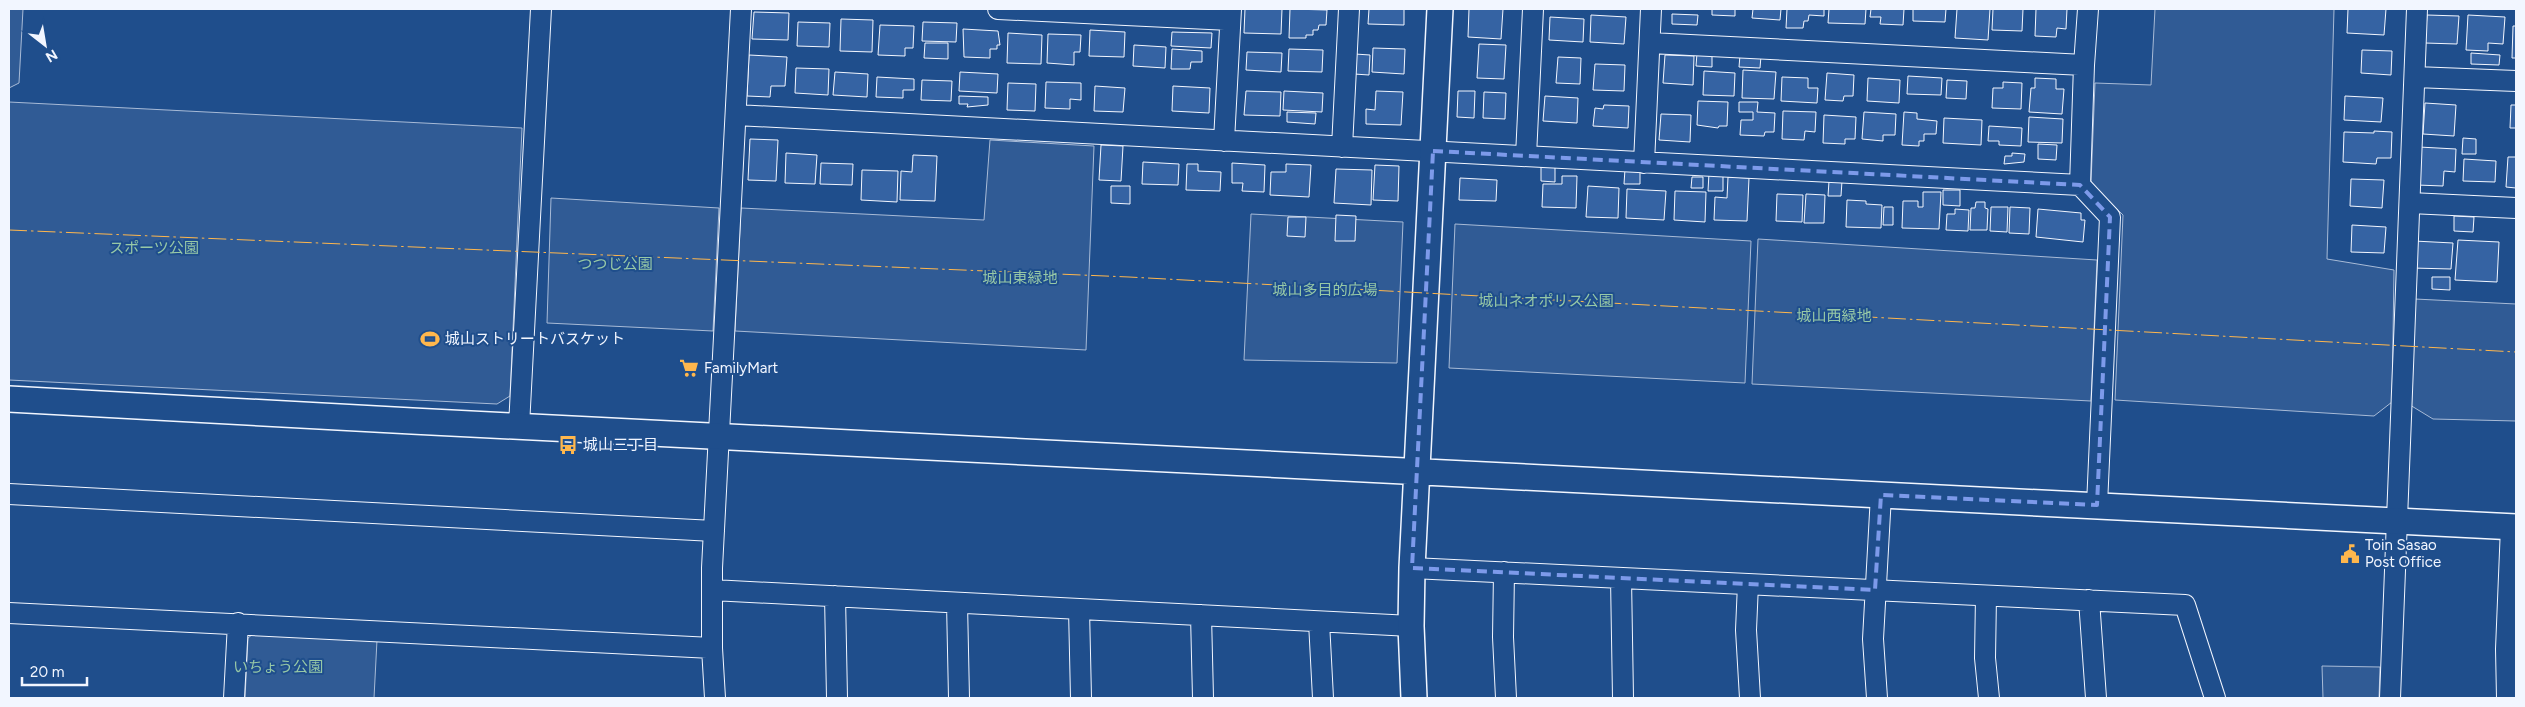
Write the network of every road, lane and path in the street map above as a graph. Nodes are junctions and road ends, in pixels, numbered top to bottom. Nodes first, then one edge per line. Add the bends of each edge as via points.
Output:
1 (541, 9) edge
2 (741, 9) edge
3 (998, 9) edge
4 (1349, 9) edge
5 (1440, 9) edge
6 (1533, 9) edge
7 (1651, 9) edge
8 (2088, 9) edge
9 (2417, 9) edge
10 (1230, 14) edge
11 (1650, 43) junction
12 (2084, 65) junction
13 (2415, 77) junction
14 (2516, 81) edge
15 (736, 115) junction
16 (1224, 141) junction
17 (1342, 147) junction
18 (1433, 151) junction
19 (1526, 156) junction
20 (1644, 163) junction
21 (2080, 185) junction
22 (2410, 203) junction
23 (2516, 208) edge
24 (9, 399) edge
25 (520, 426) junction
26 (720, 435) junction
27 (1418, 471) junction
28 (9, 494) edge
29 (1881, 495) junction
30 (2097, 505) junction
31 (2397, 519) junction
32 (2514, 527) edge
33 (714, 531) junction
34 (1412, 568) junction
35 (1504, 572) junction
36 (1621, 578) junction
37 (1748, 584) junction
38 (712, 590) junction
39 (1875, 590) junction
40 (835, 596) junction
41 (1986, 596) junction
42 (2089, 600) junction
43 (957, 603) junction
44 (1079, 609) junction
45 (9, 613) edge
46 (1201, 615) junction
47 (1319, 622) junction
48 (238, 623) junction
49 (1411, 626) junction
50 (712, 648) junction
51 (234, 698) edge
52 (714, 698) edge
53 (837, 698) edge
54 (959, 698) edge
55 (1081, 698) edge
56 (1204, 698) edge
57 (1324, 698) edge
58 (1414, 698) edge
59 (1506, 698) edge
60 (1623, 698) edge
61 (1750, 698) edge
62 (1877, 698) edge
63 (1989, 698) edge
64 (2096, 698) edge
65 (2215, 698) edge
66 (2390, 698) edge
67 (2507, 698) edge

1 - 25 street
2 - 15 street
3 - 10 street
4 - 17 street
5 - 18 street
6 - 19 street
7 - 11 street
8 - 12 street
9 - 13 street
10 - 16 street
11 - 12 street
11 - 20 street
12 - 21 street
13 - 14 street
13 - 22 street
15 - 16 street
15 - 26 street
16 - 17 street
17 - 18 street
18 - 19 street
18 - 27 street
19 - 20 street
20 - 21 street
21 - 30 street via 2110,217
22 - 23 street
22 - 31 street
24 - 25 street
25 - 26 street
26 - 27 street
26 - 33 street
27 - 29 street
27 - 34 street
28 - 33 street
29 - 30 street
29 - 39 street
30 - 31 street
31 - 32 street
31 - 66 street
32 - 67 street via 2506,649
33 - 38 street
34 - 35 street
34 - 49 street
35 - 36 street
35 - 59 street via 1502,637
36 - 37 street
36 - 60 street
37 - 39 street
37 - 61 street via 1746,630
38 - 40 street
38 - 50 street
39 - 41 street
39 - 62 street via 1873,639
40 - 43 street
40 - 53 street
41 - 42 street
41 - 63 street via 1985,658
42 - 64 street
42 - 65 street via 2185,605
43 - 44 street
43 - 54 street
44 - 46 street
44 - 55 street
45 - 48 street
46 - 47 street
46 - 56 street
47 - 49 street
47 - 57 street
48 - 50 street
48 - 51 street
49 - 58 street
50 - 52 street

